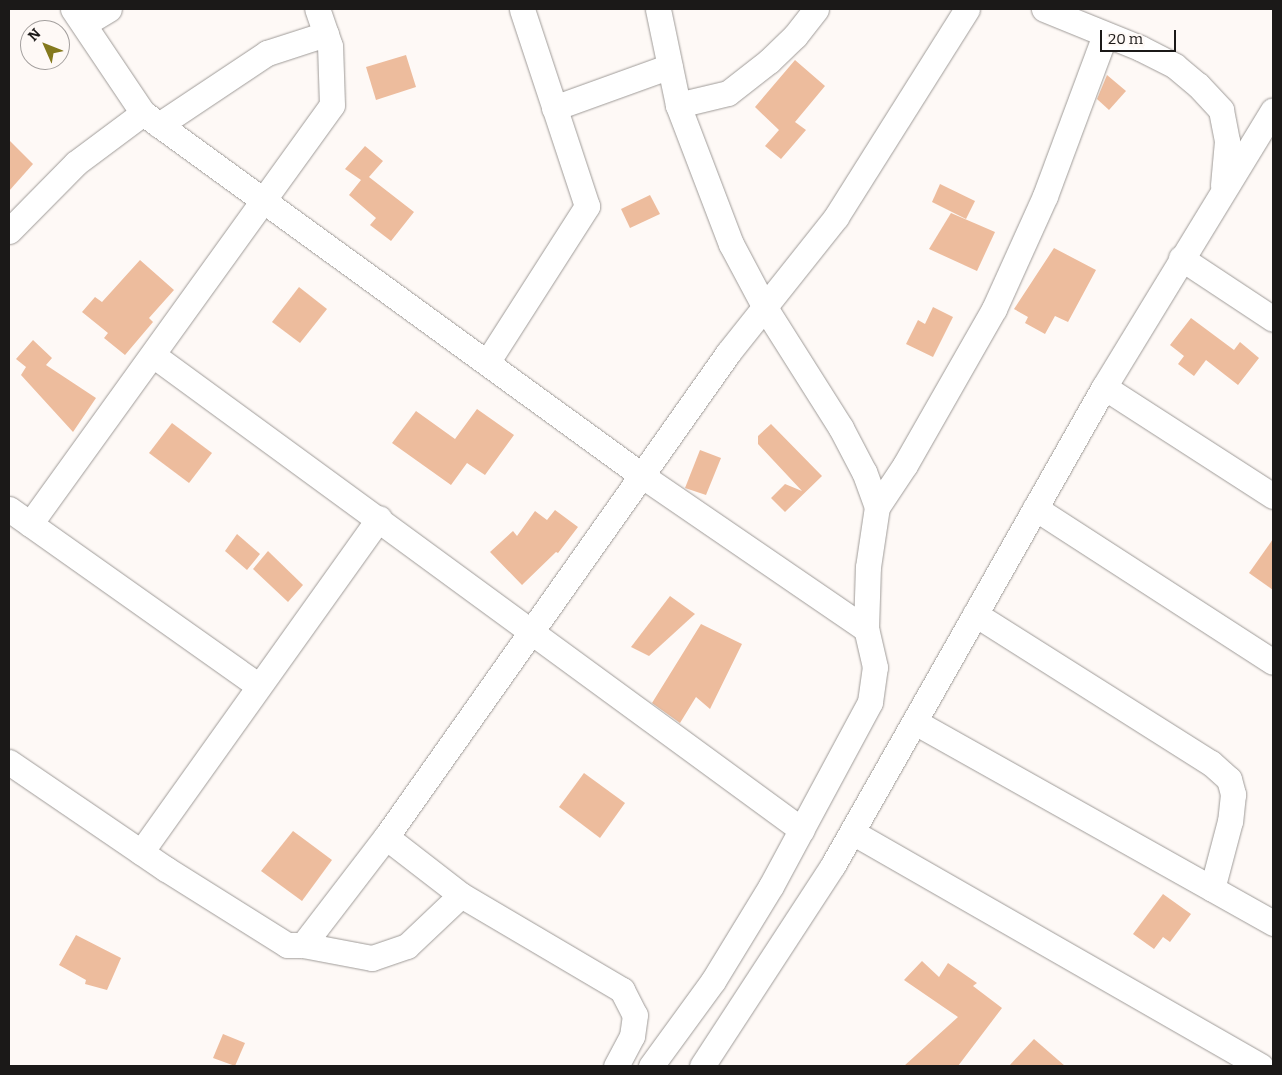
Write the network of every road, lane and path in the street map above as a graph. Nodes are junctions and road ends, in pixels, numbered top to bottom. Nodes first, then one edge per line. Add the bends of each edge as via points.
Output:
1 (109, 9) edge
2 (317, 9) edge
3 (522, 9) edge
4 (658, 9) edge
5 (816, 9) edge
6 (967, 9) edge
7 (1044, 9) edge
8 (79, 16) edge
9 (326, 34) junction
10 (1105, 35) junction
11 (670, 66) junction
12 (678, 104) junction
13 (554, 108) junction
14 (1273, 110) edge
15 (151, 119) junction
16 (1223, 188) junction
17 (264, 201) junction
18 (9, 231) edge
19 (1181, 258) junction
20 (764, 306) junction
21 (1273, 319) edge
22 (153, 355) junction
23 (488, 361) junction
24 (1104, 387) junction
25 (642, 475) junction
26 (1273, 496) edge
27 (877, 507) junction
28 (1035, 508) junction
29 (9, 509) edge
30 (379, 518) junction
31 (30, 524) junction
32 (975, 614) junction
33 (866, 629) junction
34 (531, 633) junction
35 (1273, 662) edge
36 (259, 686) junction
37 (915, 722) junction
38 (9, 762) edge
39 (802, 830) junction
40 (852, 832) junction
41 (386, 837) junction
42 (141, 852) junction
43 (1212, 889) junction
44 (461, 894) junction
45 (1273, 924) edge
46 (303, 945) junction
47 (1226, 1058) edge
48 (616, 1066) edge
49 (651, 1066) edge
50 (702, 1066) edge
51 (1261, 1066) edge

1 - 8 street
2 - 9 street
3 - 13 street
4 - 11 street
5 - 12 street via 795,36 769,61 728,93
6 - 20 street via 836,216
7 - 10 street
8 - 15 street
9 - 15 street via 267,53
9 - 17 street via 330,46 332,105
10 - 16 street via 1175,66 1221,110 1227,141
10 - 27 street via 1045,196 994,309 905,465
11 - 12 street
11 - 13 street
12 - 20 street via 731,244
13 - 23 street via 587,206
14 - 16 street
15 - 17 street
15 - 18 street via 76,163
16 - 19 street
17 - 22 street
17 - 23 street
19 - 21 street
19 - 24 street
20 - 25 street
20 - 27 street via 841,428 864,472
22 - 30 street
22 - 31 street
23 - 25 street
24 - 26 street
24 - 28 street
25 - 33 street
25 - 34 street
27 - 33 street via 868,567
28 - 32 street
28 - 35 street
29 - 31 street
30 - 34 street
30 - 36 street
31 - 36 street
32 - 37 street
32 - 43 street via 1210,763 1229,779 1233,794 1230,821
33 - 39 street via 875,667 870,702
34 - 39 street
34 - 41 street
36 - 42 street
37 - 40 street
37 - 43 street
38 - 42 street
39 - 49 street via 713,982
40 - 47 street
40 - 50 street
41 - 44 street
41 - 46 street
42 - 46 street via 279,941 287,945
43 - 45 street
44 - 46 street via 407,946 372,958
44 - 48 street via 622,990 635,1015 632,1036
47 - 51 street

